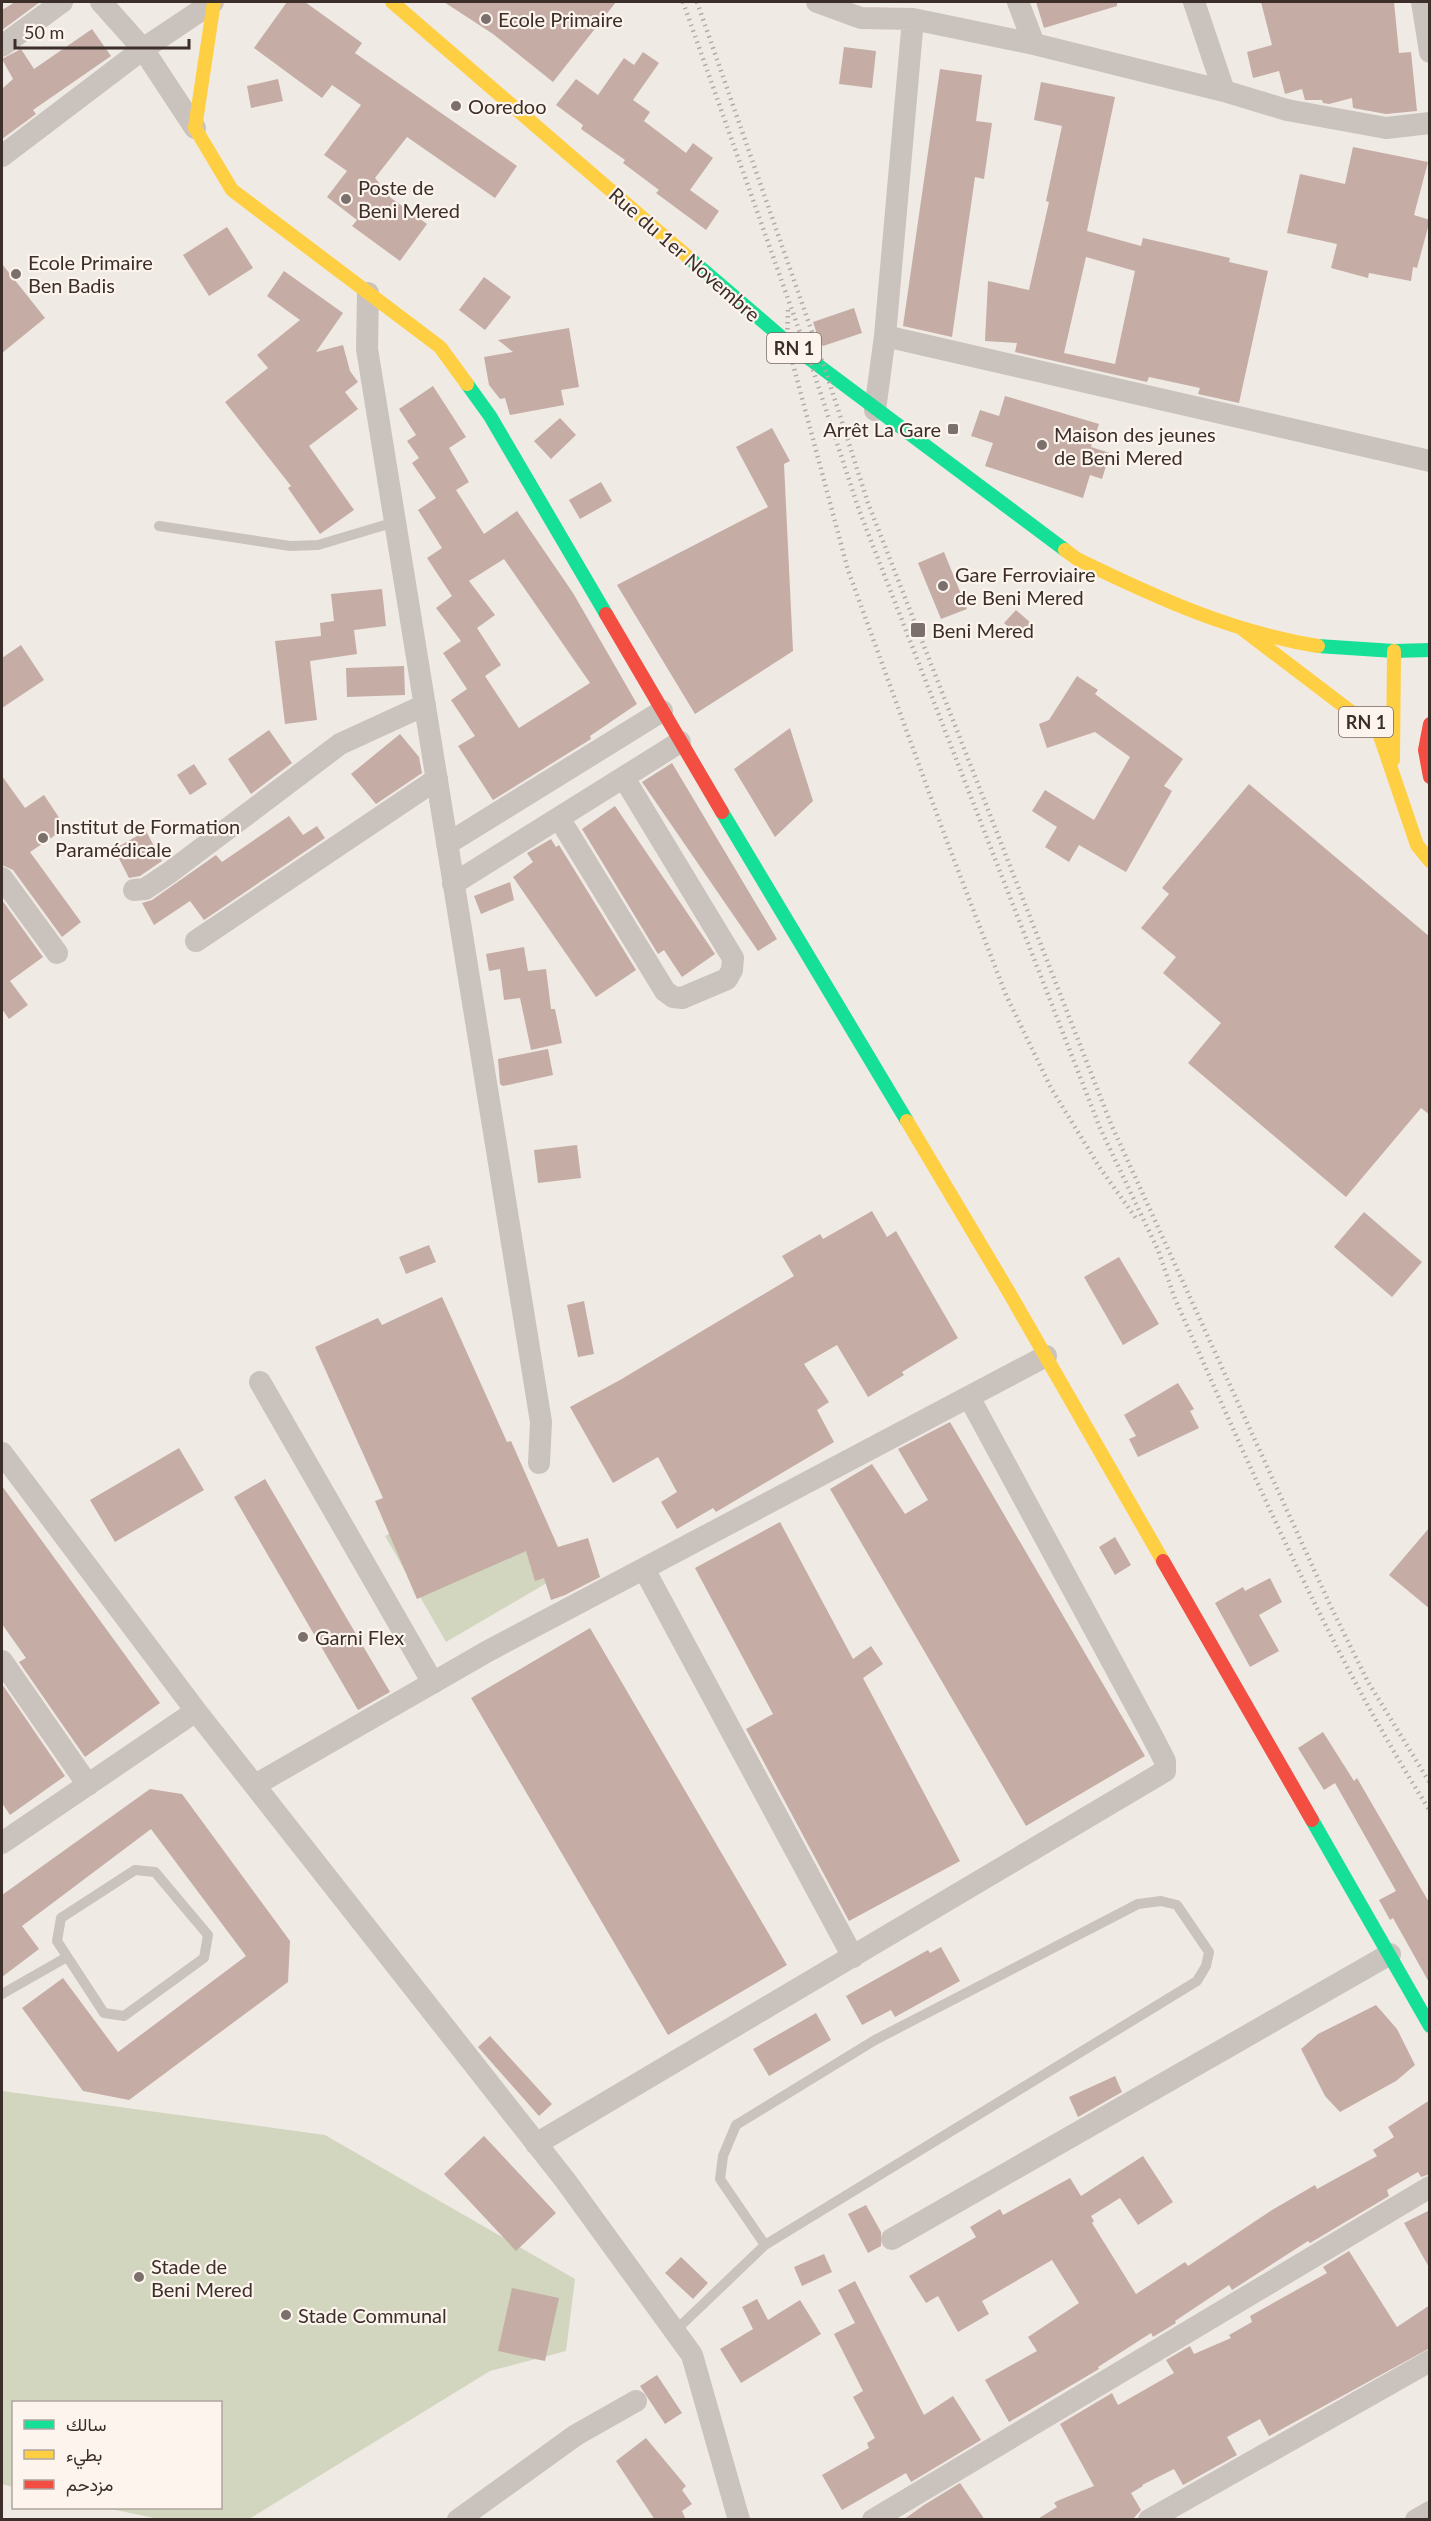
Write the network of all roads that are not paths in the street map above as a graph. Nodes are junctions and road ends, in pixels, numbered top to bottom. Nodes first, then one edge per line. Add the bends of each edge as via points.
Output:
1 (63, 2) edge
2 (101, 2) edge
3 (213, 2) edge
4 (392, 2) edge
5 (818, 2) edge
6 (1018, 2) edge
7 (1194, 2) edge
8 (1422, 2) edge
9 (913, 19) junction
10 (1034, 44) junction
11 (2, 46) edge
12 (143, 49) junction
13 (1430, 52) edge
14 (1224, 91) junction
15 (1430, 123) edge
16 (195, 128) junction
17 (2, 156) edge
18 (368, 293) junction
19 (885, 336) junction
20 (875, 410) junction
21 (1430, 460) edge
22 (395, 522) junction
23 (159, 526) dead end
24 (1241, 628) junction
25 (1430, 650) edge
26 (1394, 651) junction
27 (424, 705) junction
28 (1430, 706) edge
29 (662, 711) junction
30 (1428, 727) edge
31 (680, 742) junction
32 (1393, 774) junction
33 (1430, 777) edge
34 (624, 778) junction
35 (437, 779) junction
36 (559, 818) junction
37 (447, 844) junction
38 (1430, 861) edge
39 (2, 878) edge
40 (453, 884) junction
41 (134, 890) dead end
42 (196, 941) dead end
43 (57, 953) dead end
44 (1046, 1356) junction
45 (260, 1382) dead end
46 (969, 1397) junction
47 (2, 1454) edge
48 (539, 1463) dead end
49 (644, 1569) junction
50 (2, 1661) edge
51 (433, 1683) junction
52 (196, 1711) junction
53 (88, 1785) junction
54 (255, 1785) junction
55 (3, 1838) edge
56 (1390, 1954) junction
57 (67, 1957) junction
58 (853, 1957) junction
59 (2, 1994) edge
60 (1430, 2026) edge
61 (536, 2144) junction
62 (1430, 2187) edge
63 (892, 2239) dead end
64 (765, 2245) junction
65 (675, 2331) junction
66 (1430, 2361) edge
67 (636, 2401) dead end
68 (1430, 2512) edge
69 (458, 2520) edge
70 (739, 2520) edge
71 (873, 2520) edge
72 (1149, 2520) edge
73 (1416, 2520) edge

1 - 11 street
2 - 12 street
3 - 12 street
3 - 16 main road
4 - 20 main road, Rue du 1er Novembre / RN 1 via 787,342
5 - 9 street via 861,18
6 - 10 street
7 - 14 street
8 - 13 street
9 - 10 street
9 - 19 street
10 - 14 street
12 - 16 street
12 - 17 street
14 - 15 street via 1287,110 1386,128
16 - 18 main road via 232,190
18 - 22 street via 367,349
18 - 29 main road via 440,347 490,417
19 - 20 street
19 - 21 street
20 - 24 main road, Rue du 1er Novembre / RN 1 via 1077,559 1165,602
22 - 23 lane via 318,545 290,546
22 - 27 street
24 - 26 main road, RN 1 via 1316,646
24 - 32 main road, RN 1 via 1379,733
25 - 26 main road, RN 1
26 - 32 main road
27 - 35 street
27 - 41 street via 340,744 169,873 145,890
28 - 30 main road
29 - 31 main road
29 - 37 street
30 - 33 main road via 1426,769
31 - 34 street
31 - 44 main road
32 - 38 main road, RN 1 via 1416,845
34 - 36 street
34 - 36 street via 733,958 727,979 682,998 665,991
35 - 37 street
35 - 42 street
36 - 40 street
37 - 40 street
39 - 43 street
40 - 48 street via 541,1422
44 - 46 street
44 - 56 main road
45 - 51 street
46 - 49 street
46 - 58 street via 1149,1730 1165,1761 1165,1770
47 - 52 street
49 - 51 street
49 - 58 street
50 - 53 street
51 - 54 street
52 - 53 street
52 - 54 street
53 - 55 street
54 - 61 street
56 - 60 main road
56 - 63 street
57 - 57 lane via 57,1941 61,1918 135,1870 155,1872 208,1935 204,1958 124,2016 104,2013
57 - 59 lane
58 - 61 street
61 - 65 street
62 - 71 street
64 - 64 lane via 1197,1981 1209,1952 1177,1905 1161,1900 1138,1904 875,2040 736,2125 723,2156 720,2179
64 - 65 lane
65 - 70 street via 692,2355
66 - 72 street
67 - 69 street via 576,2434
68 - 73 street

